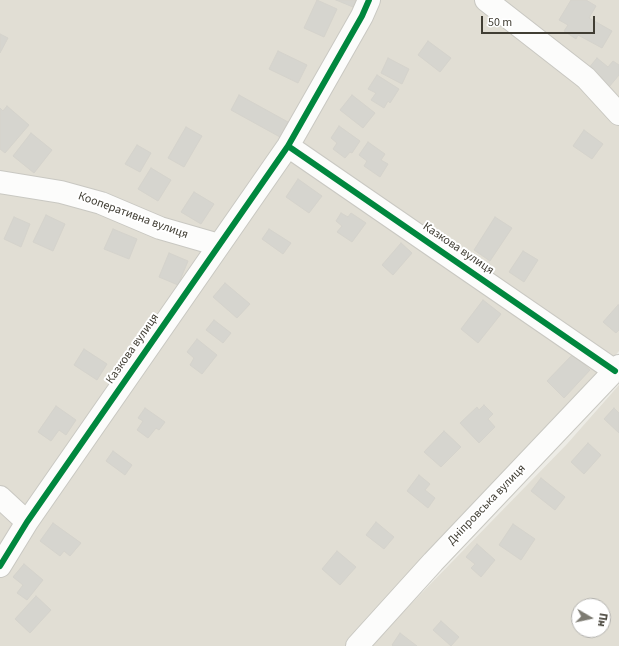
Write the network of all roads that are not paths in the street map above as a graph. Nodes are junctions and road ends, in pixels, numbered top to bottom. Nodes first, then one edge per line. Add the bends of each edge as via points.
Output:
1 (370, 0) edge
2 (486, 0) edge
3 (619, 114) edge
4 (288, 146) junction
5 (0, 182) edge
6 (219, 245) junction
7 (617, 368) edge
8 (0, 497) edge
9 (27, 522) junction
10 (0, 566) edge
11 (357, 646) edge

1 - 4 street, Казкова вулиця
2 - 3 street via 586,78
4 - 6 street, Казкова вулиця
4 - 7 street, Казкова вулиця
5 - 6 street, Кооперативна вулиця via 61,192 101,202 160,228
6 - 9 street, Казкова вулиця
7 - 11 street, Дніпровська вулиця
8 - 9 street
9 - 10 street, Казкова вулиця

